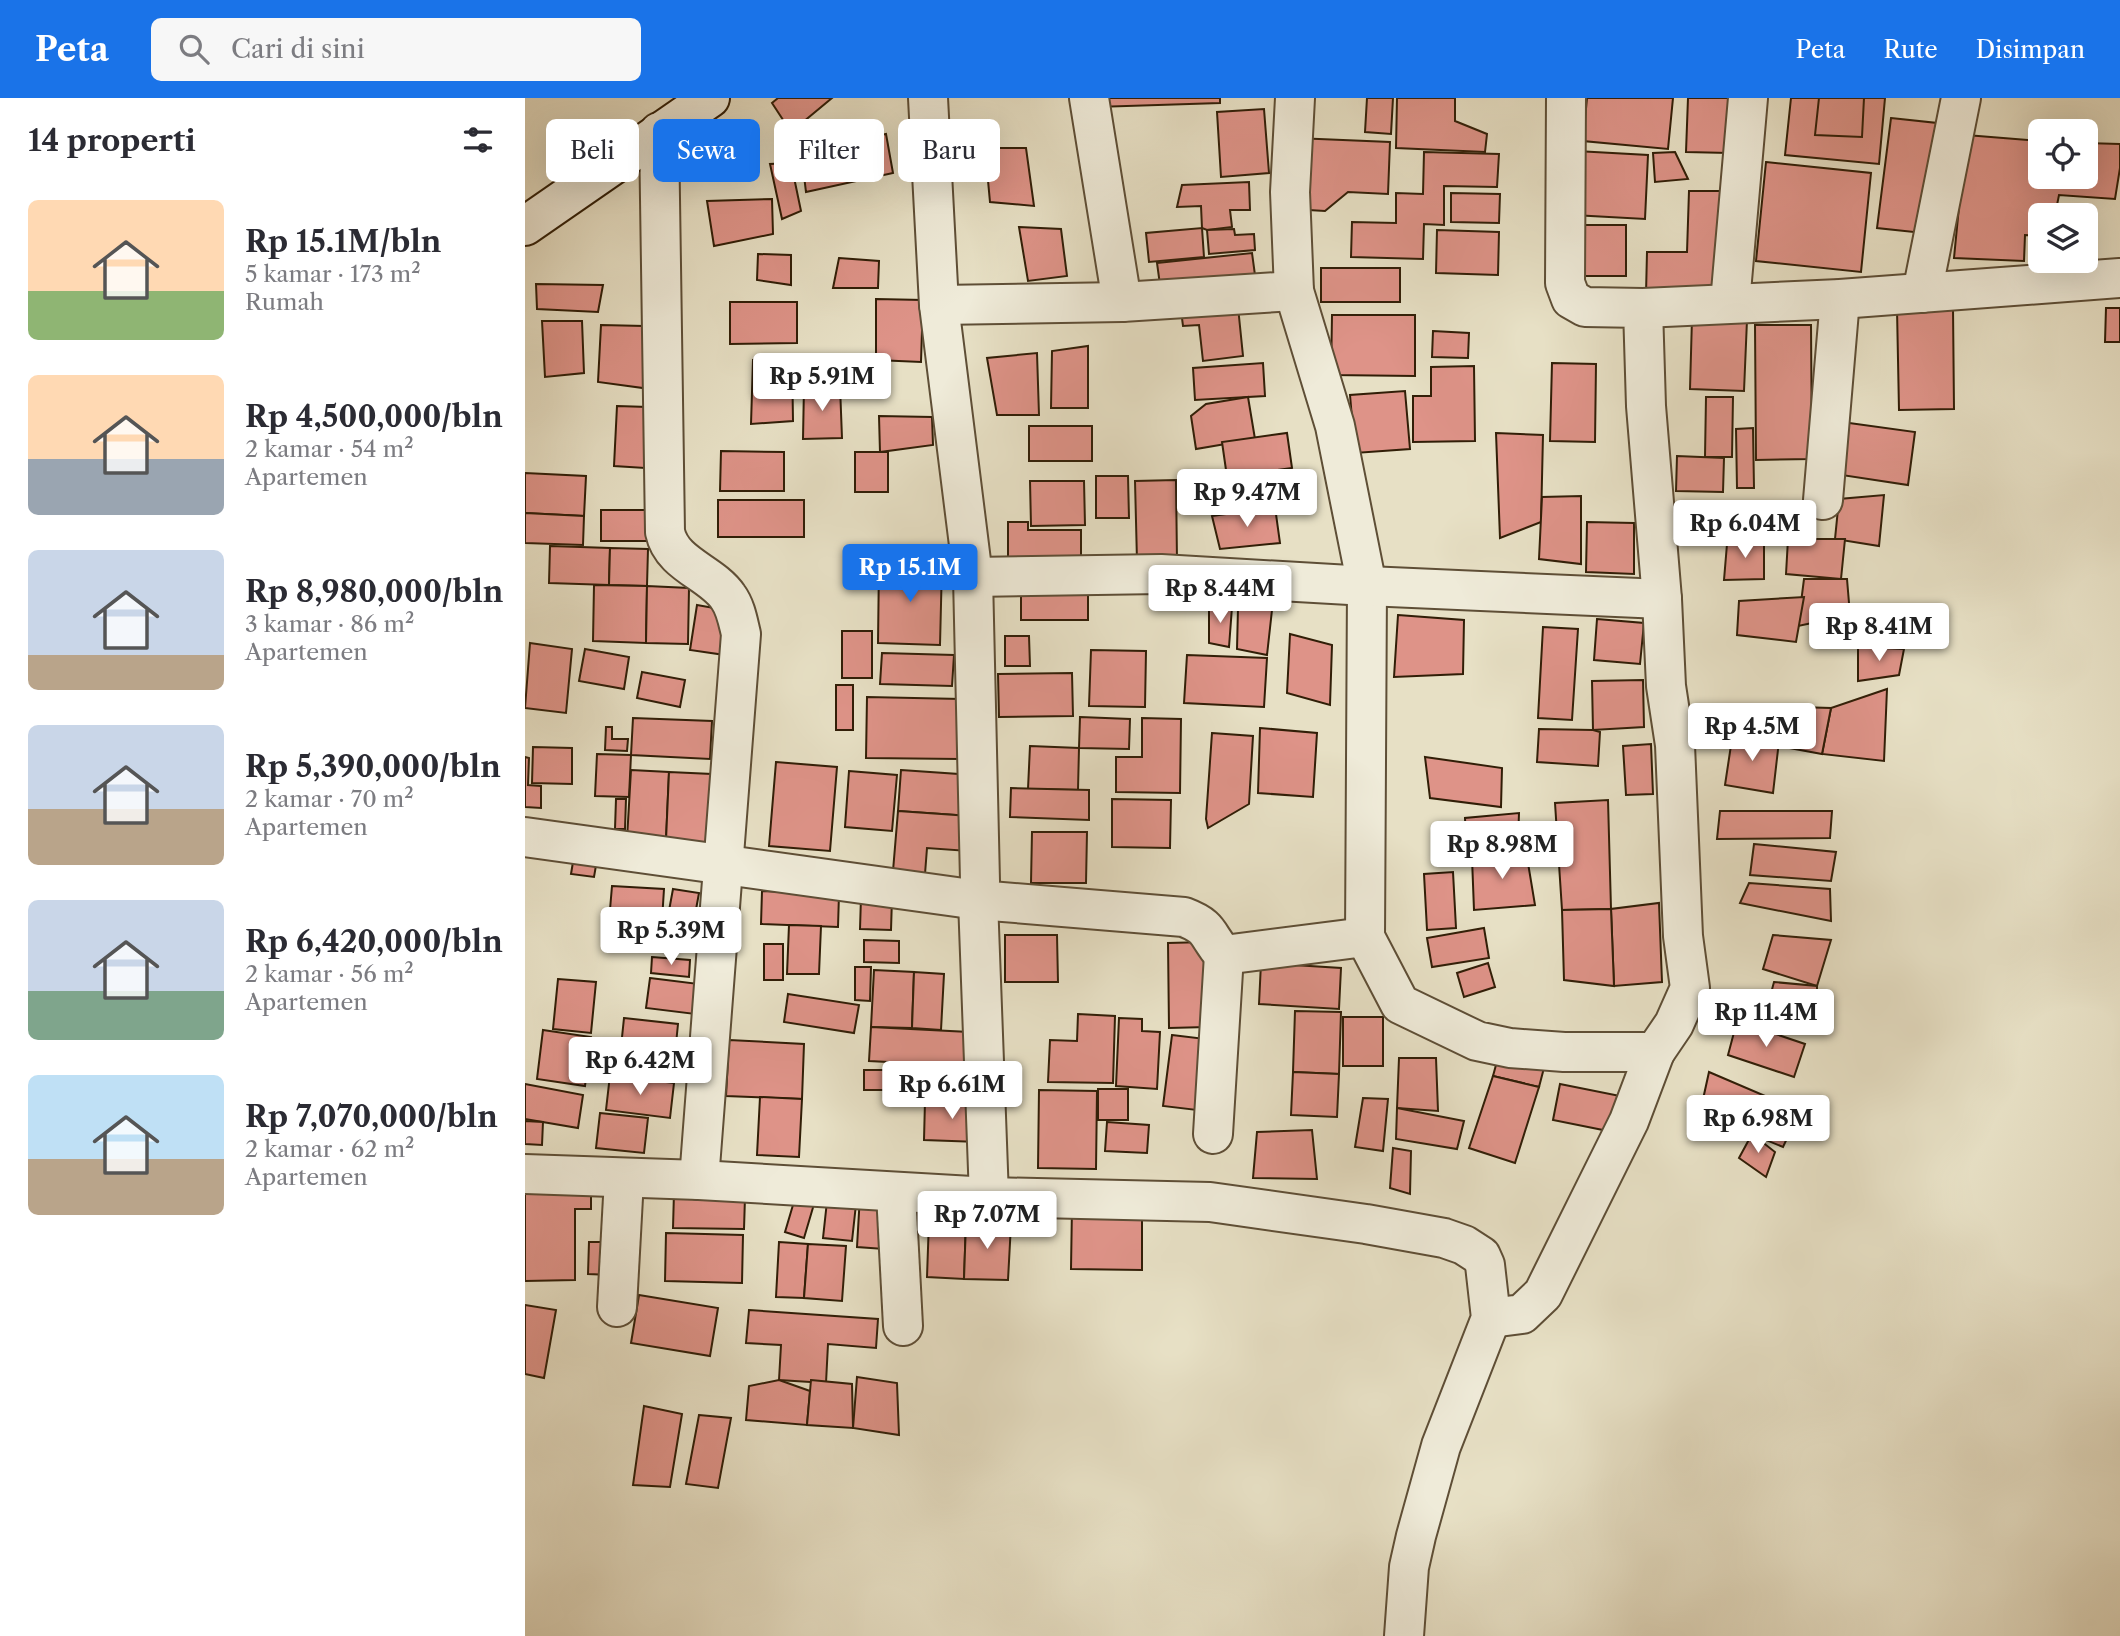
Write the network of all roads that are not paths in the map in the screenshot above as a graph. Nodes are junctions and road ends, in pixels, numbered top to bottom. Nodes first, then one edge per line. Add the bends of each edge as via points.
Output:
1 (709, 98) edge
2 (928, 98) edge
3 (1089, 98) edge
4 (1295, 98) edge
5 (1566, 98) edge
6 (1748, 98) edge
7 (1961, 98) edge
8 (678, 119) edge
9 (653, 136) edge
10 (660, 182) edge
11 (525, 226) edge
12 (2120, 278) edge
13 (1294, 291) junction
14 (1922, 293) junction
15 (1840, 299) junction
16 (1122, 302) junction
17 (1730, 303) junction
18 (939, 305) junction
19 (1643, 308) junction
20 (1823, 500) dead end
21 (972, 577) junction
22 (1367, 586) junction
23 (1662, 599) junction
24 (525, 837) edge
25 (725, 866) junction
26 (978, 900) junction
27 (1365, 937) junction
28 (1224, 955) junction
29 (1655, 1052) junction
30 (1213, 1135) dead end
31 (525, 1174) edge
32 (624, 1179) junction
33 (699, 1180) junction
34 (896, 1193) junction
35 (989, 1197) junction
36 (617, 1307) dead end
37 (1490, 1318) junction
38 (904, 1326) dead end
39 (1404, 1636) edge

1 - 8 street
2 - 18 street
3 - 16 street
4 - 13 street via 1290,192
5 - 19 street via 1568,291 1585,307
6 - 17 street
7 - 14 street
9 - 11 street
10 - 25 street via 665,533 673,551 729,597 741,634
12 - 14 street
13 - 16 street
13 - 22 street via 1335,426
14 - 15 street
15 - 17 street
15 - 20 street
16 - 18 street
17 - 19 street
18 - 21 street
19 - 23 street
21 - 22 street via 1161,574
21 - 26 street
22 - 23 street
22 - 27 street
23 - 29 street via 1690,988
24 - 25 street
25 - 26 street
25 - 33 street
26 - 28 street via 1184,917 1208,930
26 - 35 street
27 - 28 street
27 - 29 street via 1400,1003 1477,1041 1564,1052
28 - 30 street
29 - 37 street via 1629,1121 1543,1294 1522,1314
31 - 32 street
32 - 33 street
32 - 36 street
33 - 34 street
34 - 35 street
34 - 38 street
35 - 37 street via 1210,1202 1444,1238 1481,1256
37 - 39 street via 1441,1446 1416,1536

